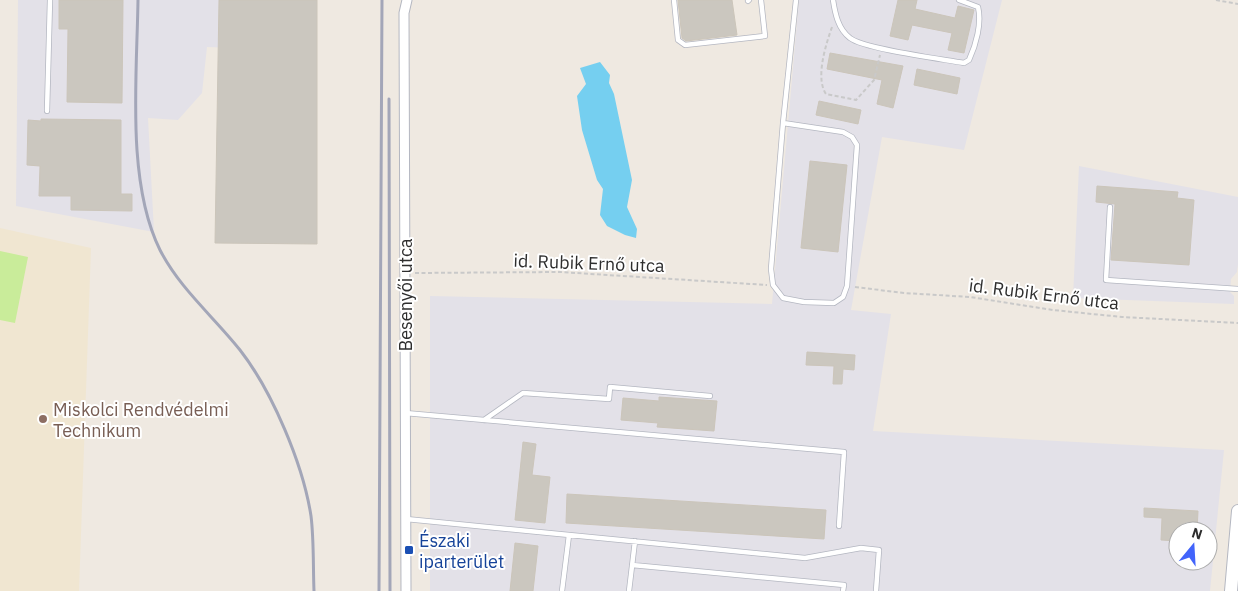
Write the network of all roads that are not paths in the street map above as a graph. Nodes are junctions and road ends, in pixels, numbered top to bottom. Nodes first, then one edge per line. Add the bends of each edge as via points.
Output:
1 (50, 0) edge
2 (407, 0) edge
3 (674, 0) edge
4 (761, 0) edge
5 (796, 0) edge
6 (833, 0) edge
7 (959, 0) edge
8 (46, 111) dead end
9 (783, 123) junction
10 (1110, 207) dead end
11 (1238, 289) edge
12 (710, 396) dead end
13 (405, 413) junction
14 (484, 420) junction
15 (1238, 511) edge
16 (406, 519) junction
17 (838, 526) dead end
18 (570, 535) junction
19 (635, 541) junction
20 (632, 565) junction
21 (406, 591) edge
22 (562, 591) edge
23 (629, 591) edge
24 (843, 591) edge
25 (876, 591) edge
26 (1231, 591) edge

1 - 8 lane
2 - 13 street, Besenyői utca via 404,13
3 - 4 lane via 678,40 685,45 765,36
5 - 9 lane
6 - 7 lane via 836,18 850,38 964,63 970,60 980,16 978,7
9 - 9 lane via 843,132 857,145 848,286 844,297 834,303 784,298 773,285 771,269
10 - 11 lane via 1106,280
12 - 14 lane via 610,387 609,399 523,393
13 - 14 lane
13 - 16 street, Besenyői utca
14 - 17 lane via 844,452
15 - 26 main road
16 - 18 lane
16 - 21 street, Besenyői utca
18 - 19 lane
18 - 22 lane
19 - 20 lane
19 - 25 lane via 805,558 861,548 879,550
20 - 23 lane
20 - 24 lane via 844,585

